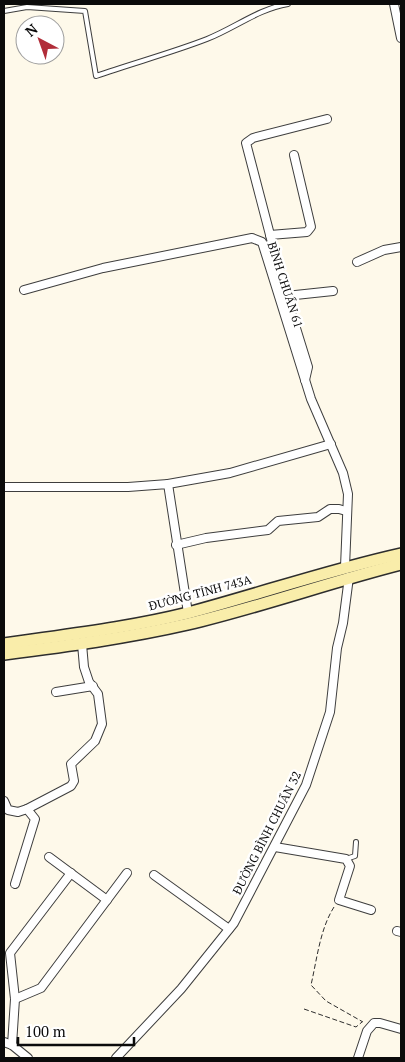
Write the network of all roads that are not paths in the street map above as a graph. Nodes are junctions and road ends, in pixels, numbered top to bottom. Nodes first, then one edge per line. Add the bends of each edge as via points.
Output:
1 (288, 4) edge
2 (394, 4) edge
3 (4, 11) edge
4 (400, 29) edge
5 (401, 38) edge
6 (327, 119) dead end
7 (294, 155) dead end
8 (270, 235) junction
9 (401, 247) edge
10 (357, 262) dead end
11 (24, 290) dead end
12 (333, 291) dead end
13 (286, 296) junction
14 (305, 380) junction
15 (331, 444) junction
16 (168, 484) junction
17 (4, 487) edge
18 (346, 511) junction
19 (176, 545) junction
20 (401, 554) edge
21 (401, 564) edge
22 (347, 572) junction
23 (188, 612) junction
24 (4, 644) edge
25 (82, 644) junction
26 (4, 654) edge
27 (92, 686) junction
28 (56, 692) dead end
29 (4, 801) edge
30 (27, 809) junction
31 (356, 842) dead end
32 (274, 847) junction
33 (49, 857) dead end
34 (346, 859) junction
35 (71, 873) junction
36 (127, 873) dead end
37 (154, 874) dead end
38 (15, 884) dead end
39 (107, 900) junction
40 (371, 910) dead end
41 (229, 929) junction
42 (15, 999) junction
43 (401, 1029) edge
44 (8, 1043) edge
45 (28, 1058) edge
46 (116, 1058) edge
47 (358, 1058) edge

1 - 3 lane via 256,13 244,22 207,38 96,76 85,11 27,7
2 - 4 street
4 - 5 street
6 - 8 street via 253,138 246,143
7 - 8 street via 311,227 306,232
8 - 13 street
9 - 10 street via 384,250
11 - 14 street, BÌNH CHUẨN 61 via 103,268 258,239 264,246
12 - 13 street
13 - 14 street via 308,367
14 - 15 street, BÌNH CHUẨN 61
15 - 16 street via 230,474
15 - 18 street, BÌNH CHUẨN 61 via 348,494
16 - 17 street
16 - 19 street
18 - 19 street via 330,510 318,518 278,521 268,530
18 - 22 street, BÌNH CHUẨN 61
19 - 23 street
20 - 22 main road, ĐƯỜNG TỈNH 743A
21 - 22 main road, ĐƯỜNG TỈNH 743A
22 - 23 main road, ĐƯỜNG TỈNH 743A
22 - 25 main road, ĐƯỜNG TỈNH 743A via 190,623
22 - 32 street, ĐƯỜNG BÌNH CHUẨN 32 via 330,712 306,785
23 - 24 main road, ĐƯỜNG TỈNH 743A via 131,625
25 - 26 main road, ĐƯỜNG TỈNH 743A
25 - 27 street via 84,667
27 - 28 street
27 - 30 street via 98,694 102,724 95,741 71,764 74,781 61,792
29 - 30 street via 8,810 18,812
30 - 38 street via 35,819
31 - 34 lane via 355,856
32 - 34 street
32 - 41 street, ĐƯỜNG BÌNH CHUẨN 32
33 - 35 street
34 - 40 street via 350,866 339,900
35 - 39 street
35 - 42 street via 10,953
36 - 39 street
37 - 41 street
39 - 42 street via 40,988
41 - 46 street, ĐƯỜNG BÌNH CHUẨN 32 via 181,989
42 - 44 street
43 - 47 street via 374,1023 367,1031
44 - 45 street

